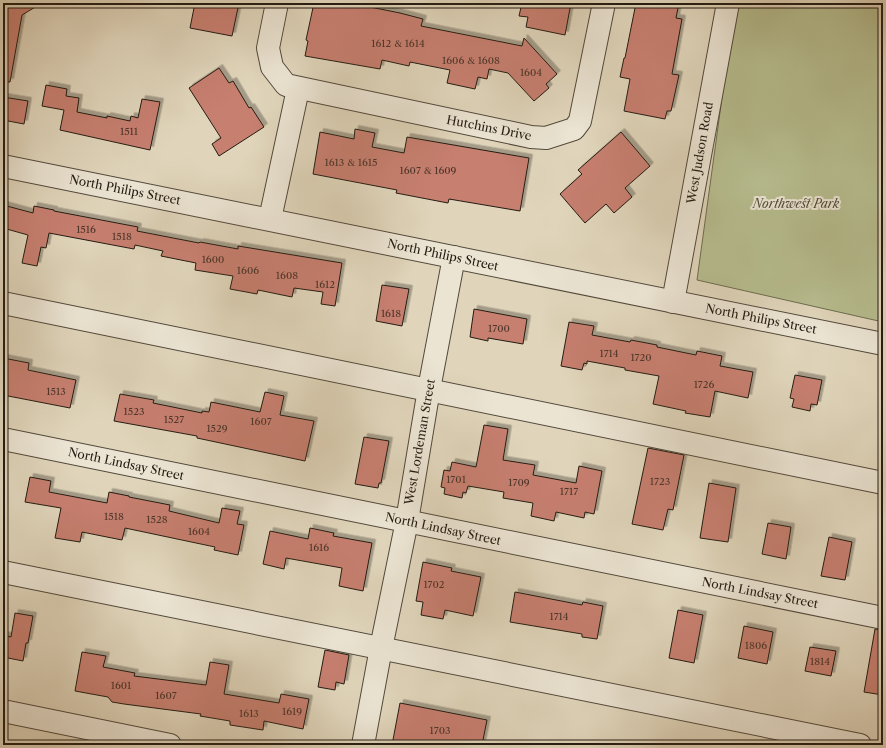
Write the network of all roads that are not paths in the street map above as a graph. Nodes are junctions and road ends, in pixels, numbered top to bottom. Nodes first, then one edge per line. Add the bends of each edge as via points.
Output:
1 (277, 3) edge
2 (604, 3) edge
3 (728, 3) edge
4 (298, 89) junction
5 (3, 166) edge
6 (270, 220) junction
7 (454, 258) junction
8 (673, 302) junction
9 (3, 303) edge
10 (883, 344) edge
11 (429, 389) junction
12 (3, 439) edge
13 (883, 483) edge
14 (407, 522) junction
15 (3, 572) edge
16 (883, 618) edge
17 (381, 648) junction
18 (3, 711) edge
19 (170, 745) edge
20 (363, 745) edge
21 (860, 745) edge

1 - 4 street, Hutchins Drive via 268,48 272,67 286,85
2 - 4 street, Hutchins Drive via 580,121 574,129 546,138
3 - 8 street, West Judson Road
4 - 6 street
5 - 6 street, North Philips Street
6 - 7 street, North Philips Street
7 - 8 street, North Philips Street
7 - 11 street, West Lordeman Street
8 - 10 street, North Philips Street
9 - 11 street
11 - 13 street
11 - 14 street, West Lordeman Street
12 - 14 street, North Lindsay Street
14 - 16 street, North Lindsay Street
14 - 17 street, West Lordeman Street
15 - 17 street
17 - 20 street, West Lordeman Street
17 - 21 street
18 - 19 street

